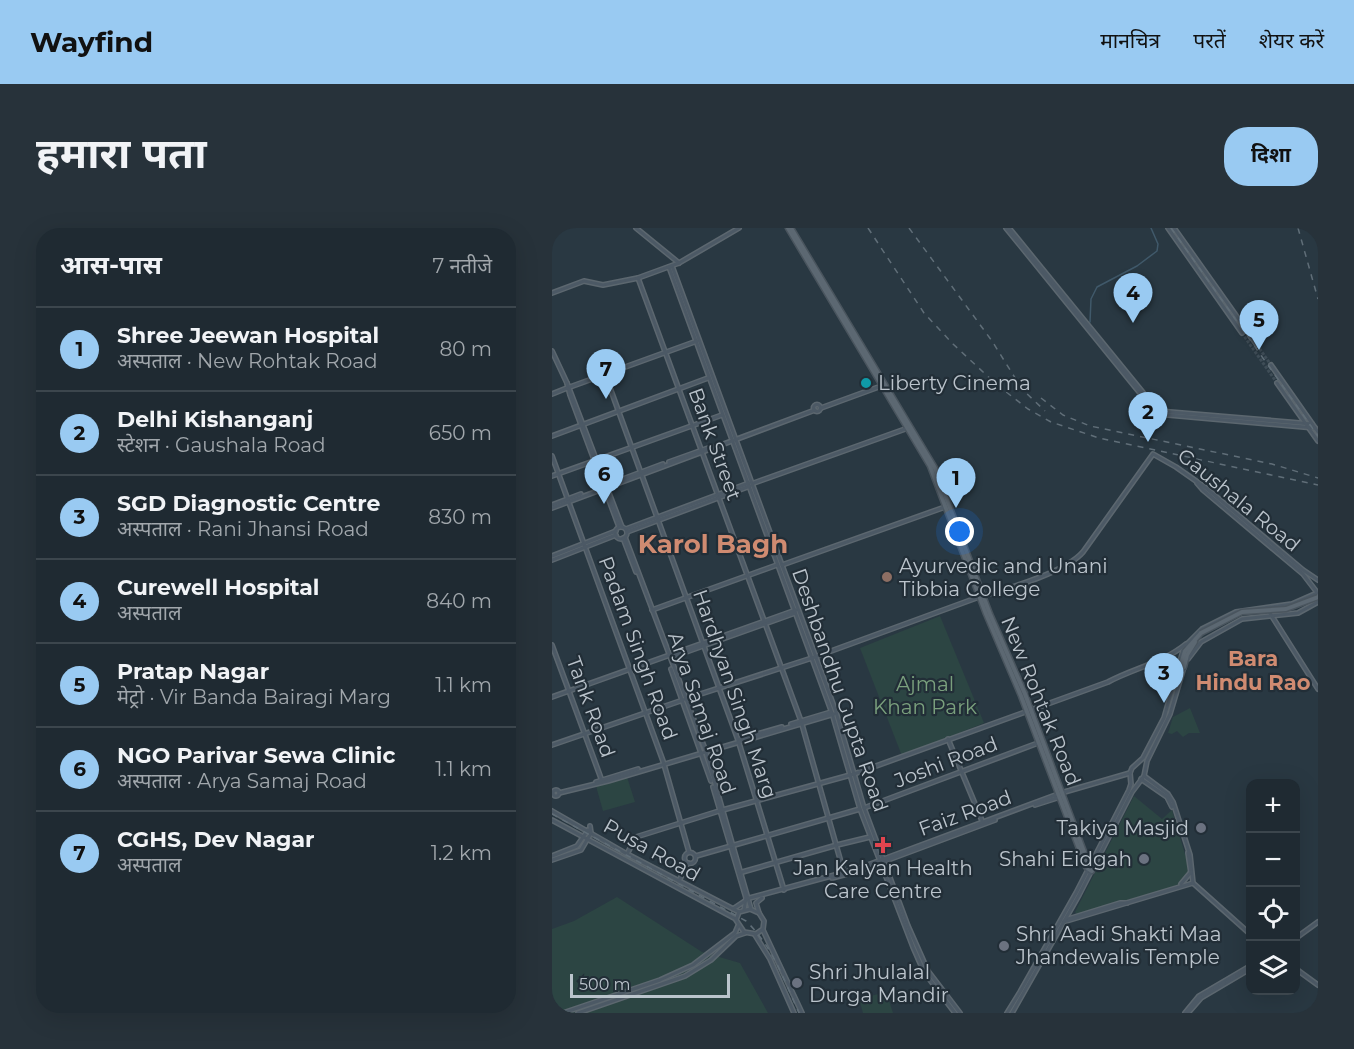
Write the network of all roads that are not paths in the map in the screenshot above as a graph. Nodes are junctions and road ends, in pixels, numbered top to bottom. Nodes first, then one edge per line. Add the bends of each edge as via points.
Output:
1 (636, 228) edge
2 (739, 228) edge
3 (790, 228) edge
4 (1008, 228) edge
5 (1168, 228) edge
6 (1174, 228) edge
7 (679, 263) junction
8 (670, 267) junction
9 (638, 278) junction
10 (552, 293) edge
11 (1242, 333) tunnel mouth
12 (697, 341) junction
13 (1257, 345) tunnel mouth
14 (552, 351) edge
15 (665, 352) junction
16 (1270, 365) tunnel mouth
17 (605, 374) junction
18 (708, 378) junction
19 (1277, 382) tunnel mouth
20 (884, 385) junction
21 (568, 386) junction
22 (679, 389) junction
23 (552, 394) edge
24 (618, 411) junction
25 (722, 415) junction
26 (582, 425) junction
27 (1307, 425) junction
28 (692, 426) junction
29 (1314, 426) junction
30 (908, 428) junction
31 (1318, 432) edge
32 (552, 436) edge
33 (733, 440) junction
34 (1318, 441) edge
35 (632, 447) junction
36 (702, 451) junction
37 (552, 456) edge
38 (595, 460) junction
39 (558, 473) junction
40 (641, 473) junction
41 (552, 476) edge
42 (1196, 481) junction
43 (751, 484) junction
44 (605, 486) junction
45 (718, 496) junction
46 (568, 500) junction
47 (552, 507) edge
48 (945, 507) junction
49 (658, 519) junction
50 (618, 530) junction
51 (627, 530) junction
52 (624, 538) junction
53 (585, 545) junction
54 (552, 558) edge
55 (779, 565) junction
56 (747, 576) junction
57 (1318, 580) edge
58 (1318, 585) edge
59 (981, 596) junction
60 (1318, 596) edge
61 (687, 597) junction
62 (1267, 608) junction
63 (651, 610) junction
64 (797, 611) junction
65 (1270, 616) junction
66 (765, 623) junction
67 (1201, 634) junction
68 (704, 644) junction
69 (1186, 644) junction
70 (552, 646) edge
71 (669, 656) junction
72 (814, 658) junction
73 (1184, 667) junction
74 (630, 668) junction
75 (781, 668) junction
76 (1178, 673) junction
77 (720, 687) junction
78 (1318, 689) edge
79 (569, 690) junction
80 (552, 697) edge
81 (684, 699) junction
82 (1029, 711) junction
83 (645, 712) junction
84 (834, 712) junction
85 (801, 722) junction
86 (585, 733) junction
87 (948, 739) junction
88 (739, 741) junction
89 (1038, 742) junction
90 (552, 745) edge
91 (703, 751) junction
92 (664, 762) junction
93 (1135, 766) junction
94 (962, 772) junction
95 (852, 775) junction
96 (1131, 775) junction
97 (1142, 777) junction
98 (602, 781) junction
99 (552, 783) edge
100 (819, 784) junction
101 (554, 790) junction
102 (559, 793) junction
103 (1061, 795) junction
104 (553, 797) edge
105 (757, 802) junction
106 (862, 808) junction
107 (552, 811) edge
108 (721, 811) junction
109 (829, 818) junction
110 (552, 820) edge
111 (983, 824) junction
112 (681, 825) junction
113 (589, 832) junction
114 (767, 835) junction
115 (870, 837) junction
116 (586, 839) junction
117 (837, 844) junction
118 (731, 845) junction
119 (689, 852) junction
120 (627, 854) junction
121 (696, 856) junction
122 (552, 858) edge
123 (892, 859) junction
124 (881, 861) junction
125 (775, 862) junction
126 (688, 863) junction
127 (1091, 868) junction
128 (886, 869) junction
129 (739, 873) junction
130 (844, 873) junction
131 (1192, 873) junction
132 (679, 881) junction
133 (1193, 882) junction
134 (1180, 886) junction
135 (784, 890) junction
136 (747, 900) junction
137 (732, 909) junction
138 (751, 909) junction
139 (744, 910) junction
140 (739, 912) junction
141 (759, 913) junction
142 (736, 919) junction
143 (1062, 922) junction
144 (1318, 923) edge
145 (738, 926) junction
146 (763, 930) junction
147 (1246, 930) edge
148 (745, 933) junction
149 (755, 934) junction
150 (1300, 936) edge
151 (914, 946) junction
152 (1246, 971) edge
153 (1300, 972) edge
154 (1318, 985) edge
155 (563, 1013) edge
156 (578, 1013) edge
157 (794, 1013) edge
158 (802, 1013) edge
159 (958, 1013) edge
160 (1007, 1013) edge
161 (1012, 1013) edge
162 (1187, 1013) edge

1 - 7 street
2 - 7 street
3 - 20 main road, New Rohtak Road
4 - 27 street via 1158,411
5 - 11 street
6 - 13 street
7 - 8 street
8 - 9 street
8 - 12 street, Deshbandhu Gupta Road
9 - 10 street via 606,285 584,281
9 - 15 street, Bank Street
12 - 15 street
12 - 18 street, Deshbandhu Gupta Road
12 - 33 street, Deshbandhu Gupta Road
14 - 21 street
15 - 17 street
15 - 22 street, Bank Street
16 - 29 street
17 - 21 street
17 - 24 street, Hardhyan Singh Marg
18 - 22 street
18 - 25 street, Deshbandhu Gupta Road
19 - 27 street
20 - 30 main road, New Rohtak Road
20 - 33 street
20 - 59 main road, New Rohtak Road via 935,468
21 - 23 street
21 - 26 street
22 - 24 street
22 - 28 street, Bank Street
24 - 26 street
24 - 35 street, Hardhyan Singh Marg
25 - 28 street
25 - 33 street, Deshbandhu Gupta Road
26 - 32 street
26 - 38 street
27 - 29 street
27 - 34 street
28 - 35 street
28 - 36 street, Bank Street
29 - 31 street
30 - 43 street
30 - 48 main road, New Rohtak Road via 930,466
33 - 36 street
33 - 43 street, Deshbandhu Gupta Road
35 - 38 street
35 - 40 street, Hardhyan Singh Marg
36 - 40 street
36 - 45 street, Bank Street
37 - 39 street, Padam Singh Road
38 - 39 street
38 - 44 street
39 - 41 street
39 - 46 street, Padam Singh Road
40 - 44 street
40 - 49 street, Hardhyan Singh Marg
42 - 57 street, Gaushala Road
42 - 59 street, Gaushala Road via 1152,454 1076,559
42 - 60 street, Gaushala Road via 1308,579
43 - 45 street
43 - 55 street, Deshbandhu Gupta Road
44 - 46 street
44 - 50 street
45 - 49 street
45 - 56 street, Bank Street
46 - 47 street
46 - 53 street, Padam Singh Road
48 - 55 street
48 - 59 main road, New Rohtak Road
49 - 51 street
49 - 61 street, Hardhyan Singh Marg
50 - 51 street
50 - 52 street
50 - 53 street
51 - 52 street
52 - 63 street, Arya Samaj Road
53 - 54 street
53 - 74 street, Padam Singh Road
55 - 56 street
55 - 64 street, Deshbandhu Gupta Road
56 - 61 street
56 - 66 street, Bank Street
58 - 60 street
59 - 72 street
59 - 82 main road, New Rohtak Road
60 - 62 street
60 - 65 street via 1298,613
60 - 67 main road, bridge via 1286,609 1242,612
61 - 63 street
61 - 68 street, Hardhyan Singh Marg
62 - 65 street
62 - 69 street via 1245,609 1221,618
63 - 71 street, Arya Samaj Road
64 - 66 street
64 - 72 street, Deshbandhu Gupta Road
65 - 73 street via 1242,620 1207,638 1196,647
65 - 78 street
66 - 68 street
66 - 75 street, Bank Street
67 - 73 main road via 1185,657
67 - 76 main road via 1185,651
68 - 71 street
68 - 77 street, Hardhyan Singh Marg
69 - 76 street
69 - 82 street via 1163,659
70 - 79 street, Tank Road
71 - 74 street
71 - 81 street, Arya Samaj Road
72 - 75 street
72 - 84 street, Deshbandhu Gupta Road
73 - 97 street via 1170,714
74 - 79 street
74 - 83 street, Padam Singh Road
75 - 77 street
75 - 85 street, Bank Street
76 - 93 street via 1164,718
77 - 81 street
77 - 88 street, Hardhyan Singh Marg
79 - 80 street
79 - 86 street, Tank Road
81 - 83 street
81 - 91 street, Arya Samaj Road
82 - 87 street
82 - 89 main road, New Rohtak Road
82 - 103 main road, New Rohtak Road
83 - 86 street
83 - 92 street, Padam Singh Road
84 - 85 street
84 - 95 street, Deshbandhu Gupta Road
85 - 88 street
85 - 100 street, Bank Street
86 - 90 street
86 - 98 street, Tank Road
87 - 94 street
87 - 95 street
88 - 91 street
88 - 105 street, Hardhyan Singh Marg
89 - 94 street, Joshi Road
89 - 103 main road, New Rohtak Road
91 - 92 street
91 - 108 street, Arya Samaj Road
92 - 98 street
92 - 112 street, Padam Singh Road
93 - 96 street
93 - 97 street via 1142,767
94 - 106 street, Joshi Road
94 - 111 street
95 - 100 street
95 - 106 street, Deshbandhu Gupta Road
96 - 97 street
96 - 103 street
96 - 127 street via 1129,790
97 - 127 street
97 - 131 street via 1171,798
98 - 102 street
99 - 101 street
100 - 105 street
100 - 109 street, Bank Street
101 - 102 street
101 - 104 street
102 - 104 street
103 - 111 street
103 - 127 main road, New Rohtak Road
103 - 127 main road, New Rohtak Road via 1082,858
105 - 108 street
105 - 114 street, Hardhyan Singh Marg
106 - 109 street, Joshi Road
106 - 115 street, Deshbandhu Gupta Road
106 - 124 street, Deshbandhu Gupta Road
107 - 113 street, Pusa Road
108 - 112 street
108 - 118 street, Arya Samaj Road
109 - 114 street, Joshi Road
109 - 117 street, Bank Street
110 - 116 street, Pusa Road
111 - 123 street
111 - 124 street, Faiz Road
112 - 119 street, Padam Singh Road
112 - 120 street via 636,837
113 - 116 street
113 - 120 street, Pusa Road
114 - 118 street, Joshi Road
114 - 125 street, Hardhyan Singh Marg
115 - 117 street
115 - 124 street, Deshbandhu Gupta Road
116 - 122 street
116 - 142 street, Pusa Road
117 - 125 street
117 - 130 street, Bank Street
118 - 121 street, Joshi Road
118 - 129 street, Arya Samaj Road
119 - 121 street
119 - 126 street via 685,856
120 - 132 street, Pusa Road
121 - 126 street via 693,863
123 - 124 street
123 - 128 street
124 - 128 street, Deshbandhu Gupta Road
124 - 130 street
124 - 141 street, Faiz Road via 758,900
124 - 151 street, Deshbandhu Gupta Road
125 - 129 street
125 - 135 street, Hardhyan Singh Marg
126 - 132 street
127 - 143 street
128 - 151 street, Deshbandhu Gupta Road
129 - 136 street
130 - 135 street
131 - 133 street
131 - 134 street
132 - 137 street, Pusa Road
133 - 134 street
133 - 147 street
134 - 143 street
135 - 136 street
136 - 137 street
136 - 138 street
136 - 139 street
137 - 140 street, Pusa Road
138 - 139 street
138 - 141 street
139 - 140 street
140 - 142 street
141 - 146 street via 764,921
142 - 145 street
143 - 160 street
143 - 161 street
144 - 150 street
145 - 148 street
145 - 155 street via 735,933 693,964 660,980
146 - 149 street
146 - 158 street
148 - 149 street
148 - 156 street via 685,976
149 - 157 street
151 - 159 street, Deshbandhu Gupta Road via 924,972
152 - 162 street via 1201,998
153 - 154 street

